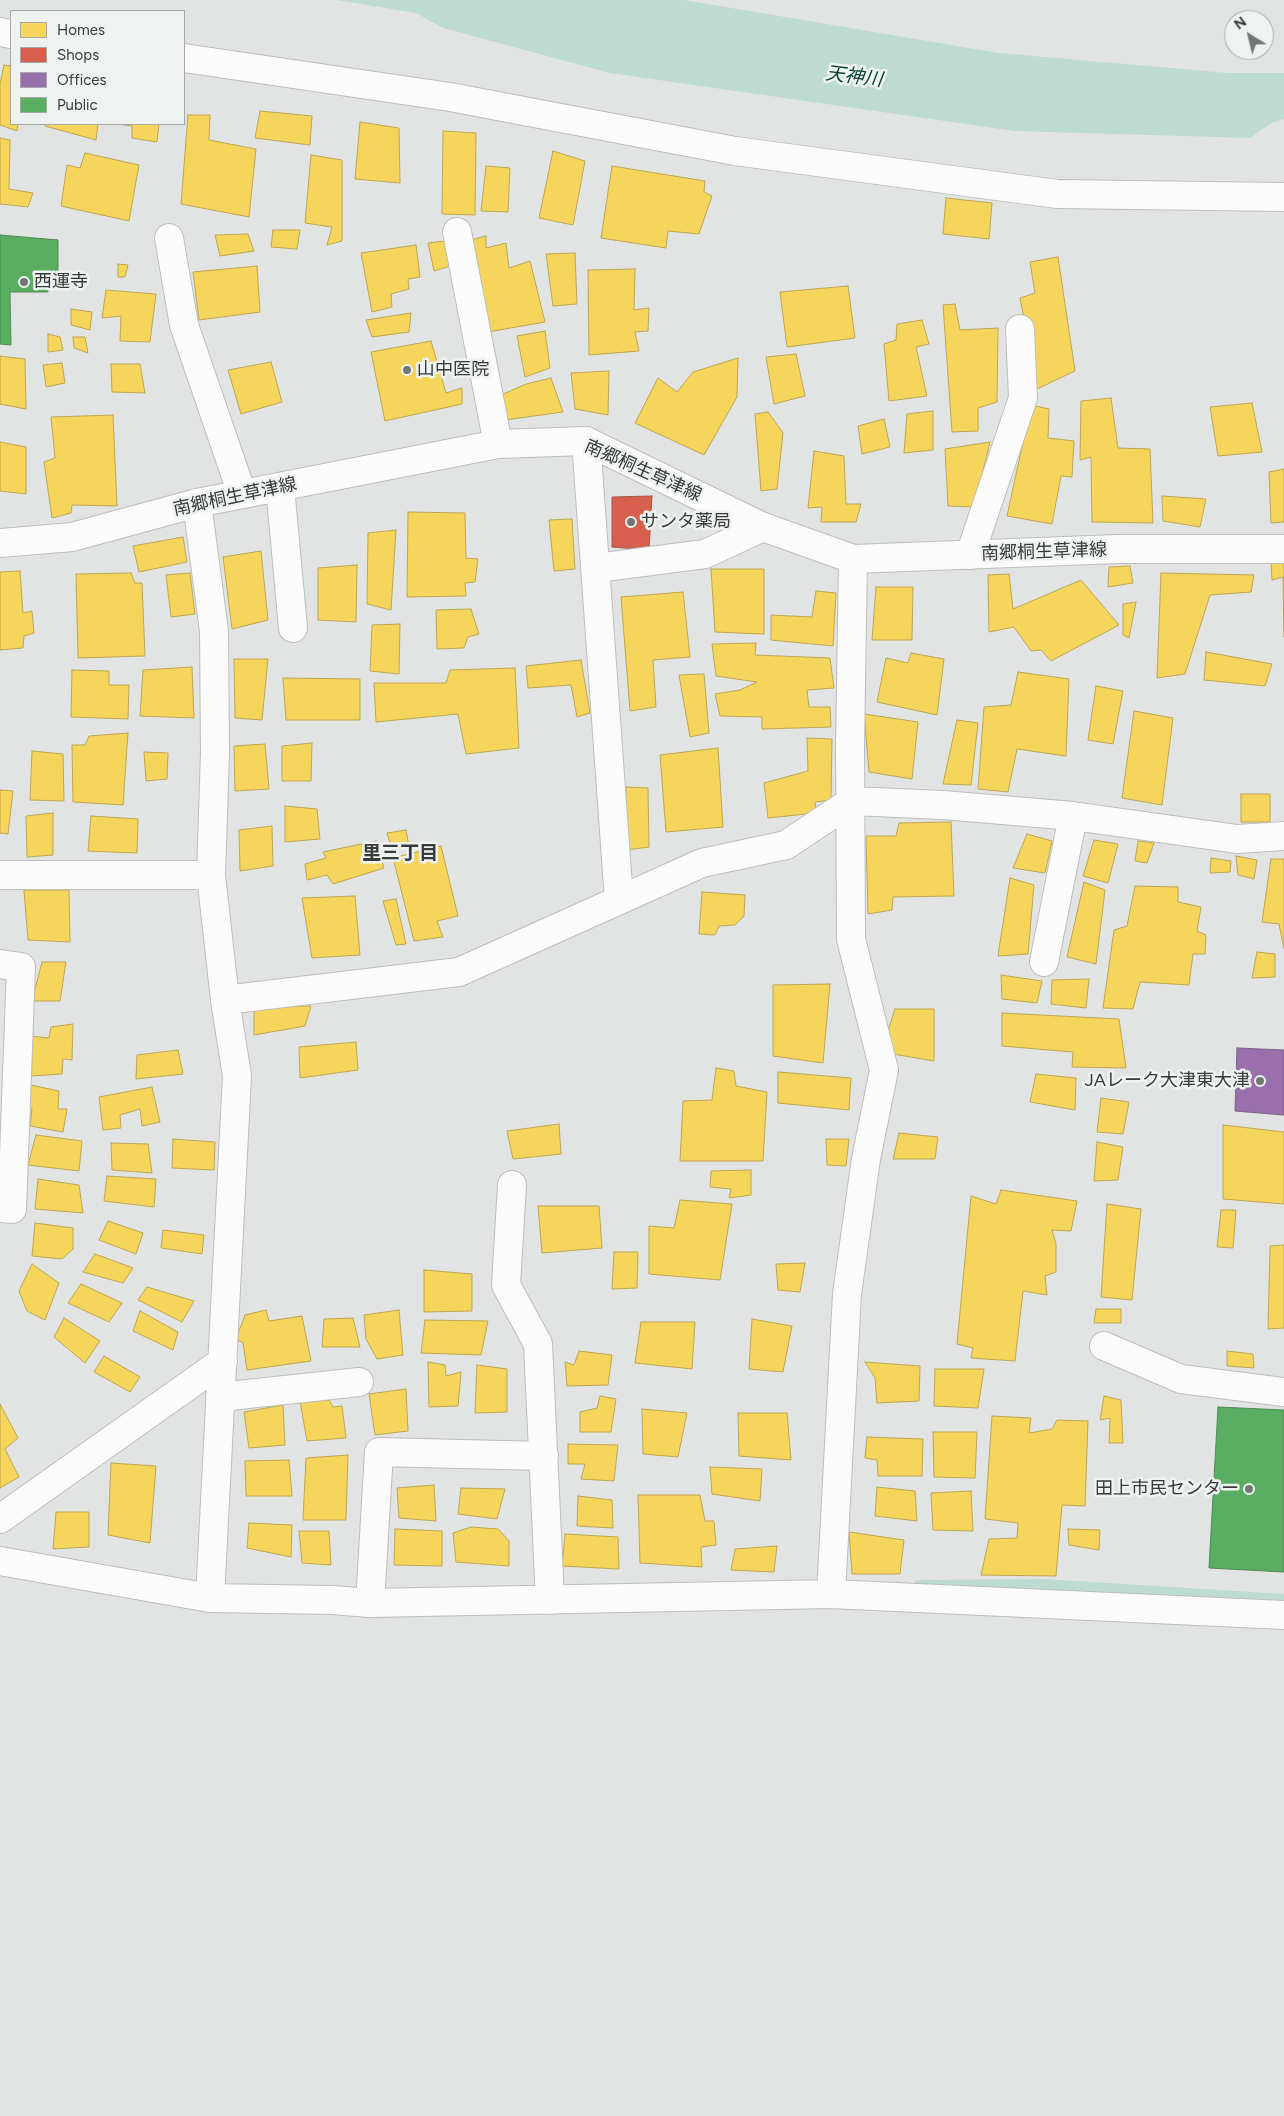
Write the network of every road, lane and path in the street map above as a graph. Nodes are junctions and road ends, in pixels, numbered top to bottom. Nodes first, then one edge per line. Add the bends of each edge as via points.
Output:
1 (185, 58) edge
2 (1284, 197) edge
3 (457, 232) dead end
4 (170, 238) dead end
5 (1020, 329) dead end
6 (586, 441) junction
7 (498, 444) junction
8 (280, 487) junction
9 (242, 494) junction
10 (197, 503) junction
11 (763, 527) junction
12 (0, 543) edge
13 (1284, 549) edge
14 (970, 555) junction
15 (853, 559) junction
16 (597, 568) junction
17 (293, 628) dead end
18 (852, 801) junction
19 (1073, 816) junction
20 (1284, 836) edge
21 (0, 875) edge
22 (211, 875) junction
23 (619, 900) junction
24 (1044, 962) dead end
25 (0, 964) edge
26 (225, 1000) junction
27 (512, 1185) dead end
28 (0, 1208) edge
29 (1104, 1346) dead end
30 (222, 1360) junction
31 (359, 1382) dead end
32 (1284, 1392) edge
33 (220, 1397) junction
34 (544, 1456) junction
35 (0, 1519) edge
36 (0, 1561) edge
37 (831, 1594) junction
38 (210, 1598) junction
39 (550, 1600) junction
40 (370, 1603) junction
41 (1284, 1616) edge

1 - 2 street via 450,97 735,151 1057,194
3 - 7 street
4 - 9 street via 184,324
5 - 14 street via 1023,398
6 - 7 street, 南郷桐生草津線
6 - 11 street, 南郷桐生草津線
6 - 16 street
7 - 8 street, 南郷桐生草津線
8 - 9 street, 南郷桐生草津線
8 - 17 street
9 - 10 street, 南郷桐生草津線
10 - 12 street, 南郷桐生草津線 via 72,537
10 - 22 street via 214,631
11 - 15 street, 南郷桐生草津線
11 - 16 street via 705,554
13 - 14 street, 南郷桐生草津線
14 - 15 street, 南郷桐生草津線
15 - 18 street
16 - 23 street
18 - 19 street
18 - 23 street via 786,846 702,863
18 - 37 street via 851,939 884,1070 866,1159 847,1294
19 - 20 street via 1237,839
19 - 24 street
21 - 22 street
22 - 26 street
23 - 26 street via 459,972
25 - 28 street via 21,967 12,1209
26 - 30 street via 237,1076
27 - 34 street via 506,1285 538,1344
29 - 32 street via 1181,1379
30 - 33 street
30 - 35 street
31 - 33 street
33 - 38 street
34 - 39 street
34 - 40 street via 379,1452
36 - 38 street
37 - 39 street
37 - 41 street
38 - 40 street
39 - 40 street

